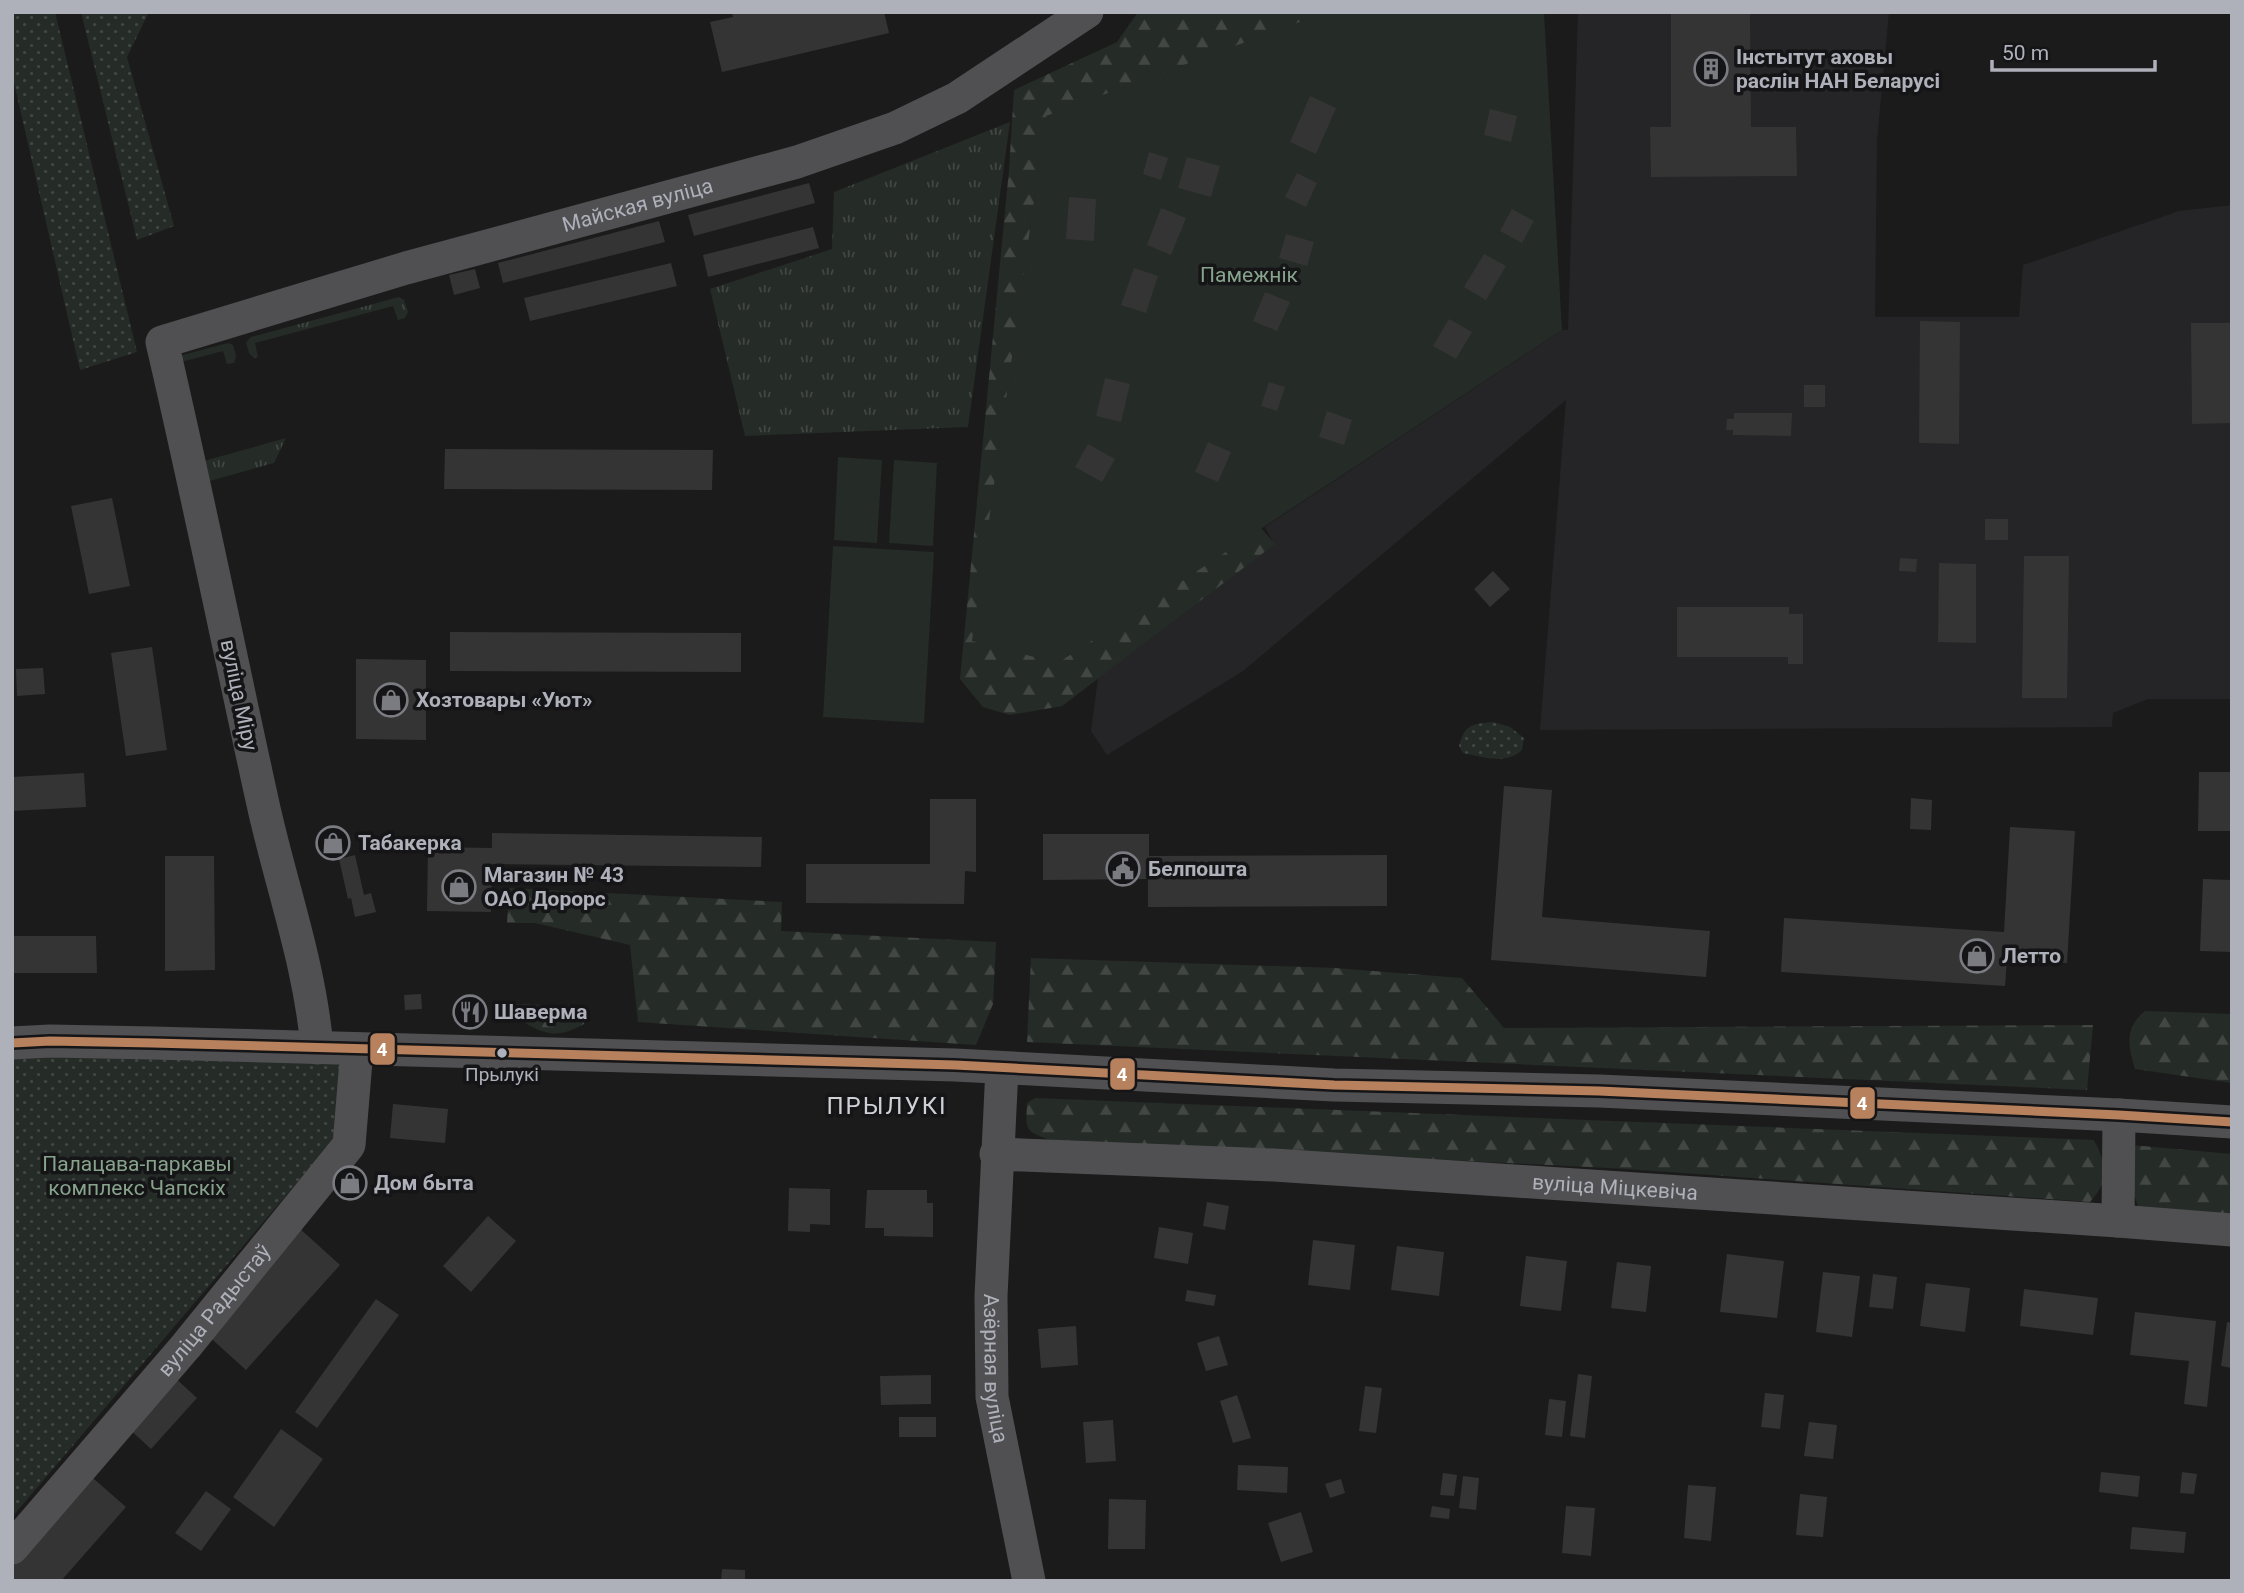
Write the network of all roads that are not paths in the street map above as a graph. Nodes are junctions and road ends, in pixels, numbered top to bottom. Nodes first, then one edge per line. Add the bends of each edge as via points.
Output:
1 (1087, 12) edge
2 (162, 342) joint
3 (12, 1043) edge
4 (317, 1048) junction
5 (357, 1049) junction
6 (1002, 1068) junction
7 (2119, 1115) junction
8 (2232, 1122) edge
9 (996, 1154) junction
10 (2118, 1221) junction
11 (2232, 1230) edge
12 (12, 1548) edge
13 (1029, 1581) edge

1 - 2 street, Майская вуліца via 957,98 883,132 797,162 406,268
2 - 4 street, вуліца Міру via 264,808 307,975
3 - 4 street
4 - 5 street
5 - 6 street
5 - 12 street, вуліца Радыстаў via 349,1145 186,1346
6 - 7 street
6 - 9 street, Азёрная вуліца
7 - 8 street
7 - 10 street
9 - 10 street, вуліца Міцкевіча via 1274,1166
9 - 13 street, Азёрная вуліца via 992,1397
10 - 11 street, вуліца Міцкевіча

